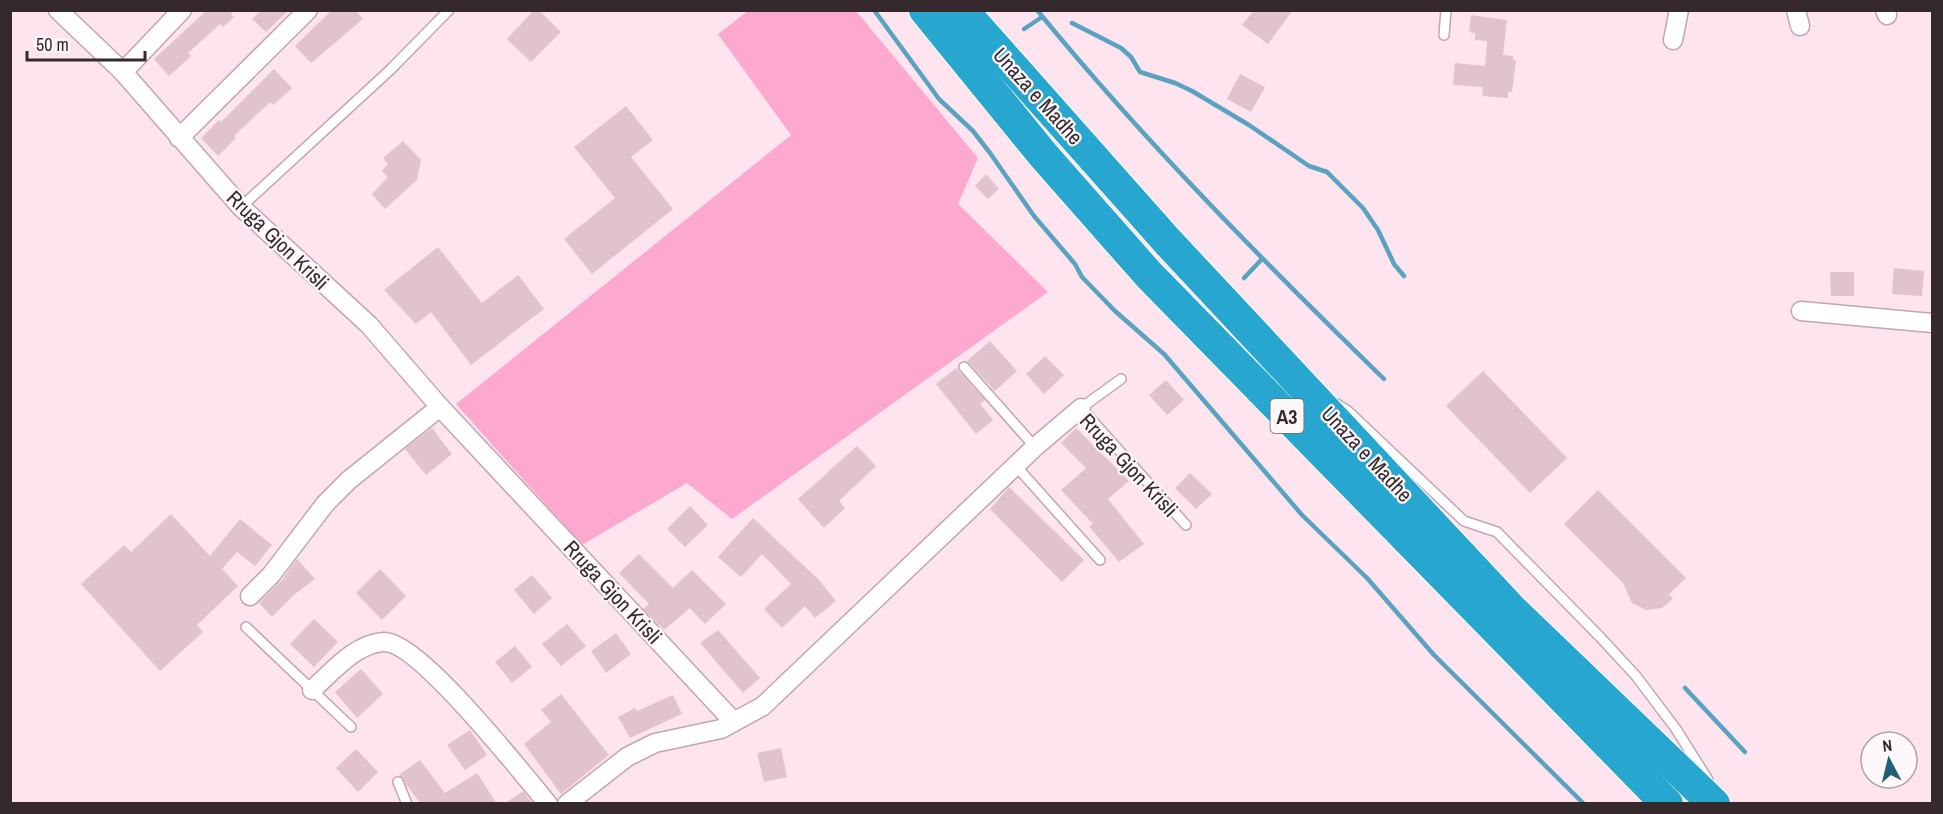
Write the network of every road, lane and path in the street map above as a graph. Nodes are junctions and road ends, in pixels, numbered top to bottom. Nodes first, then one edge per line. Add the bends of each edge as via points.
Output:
1 (58, 10) edge
2 (182, 10) edge
3 (308, 10) edge
4 (449, 10) edge
5 (925, 10) edge
6 (962, 10) edge
7 (1446, 10) edge
8 (1679, 10) edge
9 (1444, 35) dead end
10 (1673, 40) dead end
11 (123, 72) junction
12 (179, 138) junction
13 (241, 207) junction
14 (1801, 311) dead end
15 (1932, 322) edge
16 (964, 367) dead end
17 (1121, 379) dead end
18 (1300, 381) junction
19 (440, 407) junction
20 (1081, 408) junction
21 (1035, 447) junction
22 (1016, 466) junction
23 (1186, 525) dead end
24 (1100, 560) dead end
25 (250, 596) dead end
26 (246, 627) dead end
27 (312, 690) junction
28 (734, 722) junction
29 (351, 728) dead end
30 (398, 782) dead end
31 (407, 804) edge
32 (548, 804) edge
33 (567, 804) edge
34 (1667, 804) edge
35 (1714, 804) edge
36 (1719, 804) edge

1 - 11 street, Rruga Gjon Krisli
2 - 11 street
3 - 12 street
4 - 13 lane
5 - 34 highway, Unaza e Madhe / A3 via 1044,156 1149,275
6 - 18 highway, Unaza e Madhe / A3 via 1168,242
7 - 9 lane
8 - 10 street
11 - 12 street, Rruga Gjon Krisli
12 - 13 street, Rruga Gjon Krisli
13 - 19 street, Rruga Gjon Krisli via 369,325
14 - 15 street
16 - 21 lane
17 - 20 lane
18 - 35 highway, Unaza e Madhe / A3 via 1512,610
18 - 36 lane via 1348,411 1464,521 1497,532 1636,676 1676,729
19 - 25 street via 349,480
19 - 28 street, Rruga Gjon Krisli
20 - 21 street, Rruga Gjon Krisli
20 - 23 lane, Rruga Gjon Krisli
21 - 22 street, Rruga Gjon Krisli
22 - 24 lane
22 - 28 street, Rruga Gjon Krisli via 771,699
26 - 27 lane
27 - 29 lane
27 - 32 street via 367,646 385,641 400,647 438,677
28 - 33 street via 706,734 655,743 627,758
30 - 31 lane

